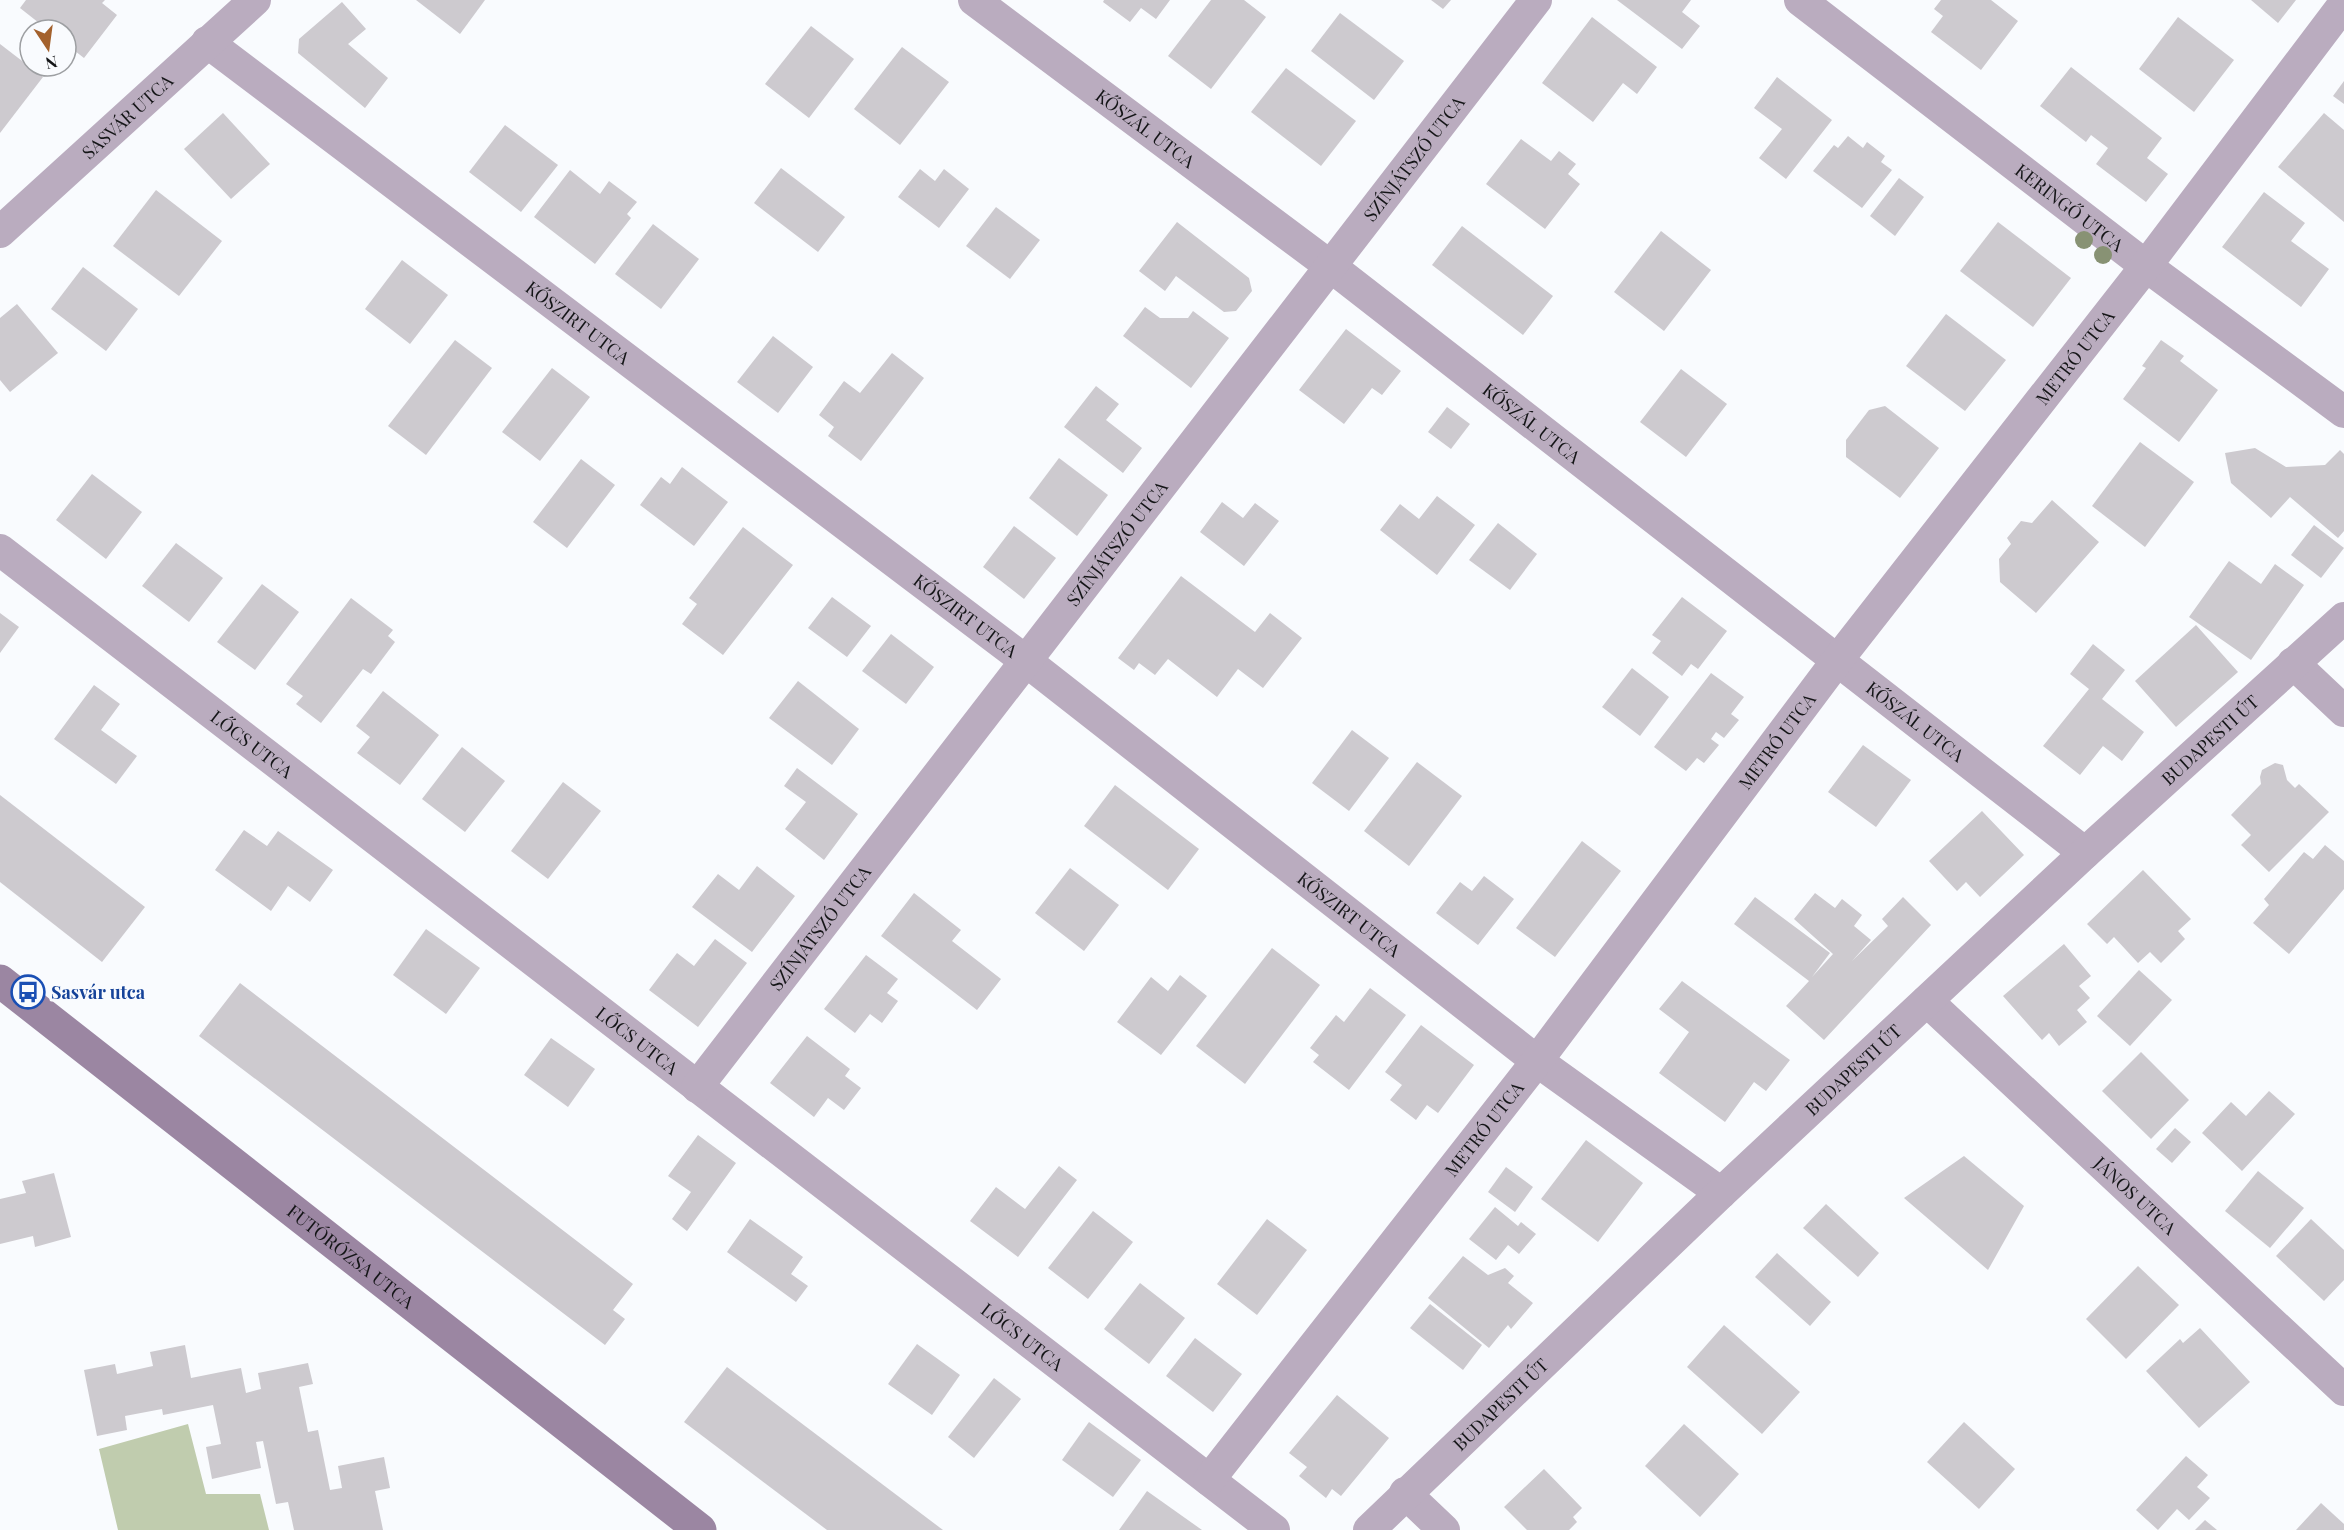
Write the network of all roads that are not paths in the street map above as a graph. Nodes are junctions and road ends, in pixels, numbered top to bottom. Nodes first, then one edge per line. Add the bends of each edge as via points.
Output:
1 (255, 0) edge
2 (974, 0) edge
3 (1536, 0) edge
4 (1800, 0) edge
5 (2344, 4) edge
6 (207, 42) junction
7 (0, 232) edge
8 (1330, 266) junction
9 (2146, 266) junction
10 (2344, 412) edge
11 (0, 550) edge
12 (2344, 618) edge
13 (1026, 661) junction
14 (1836, 662) junction
15 (2293, 663) junction
16 (2344, 711) edge
17 (2085, 853) junction
18 (0, 981) edge
19 (1927, 1000) junction
20 (1537, 1060) junction
21 (697, 1087) junction
22 (1721, 1193) junction
23 (2344, 1390) edge
24 (1209, 1480) junction
25 (1405, 1493) junction
26 (700, 1530) edge
27 (1274, 1530) edge
28 (1370, 1530) edge
29 (1444, 1530) edge

1 - 6 street, SASVÁR UTCA
2 - 8 street, KŐSZÁL UTCA
3 - 8 street, SZÍNJÁTSZÓ UTCA
4 - 9 street, KERINGŐ UTCA
5 - 9 street, METRÓ UTCA
6 - 7 street, SASVÁR UTCA
6 - 13 street, KŐSZIRT UTCA
8 - 13 street, SZÍNJÁTSZÓ UTCA
8 - 14 street, KŐSZÁL UTCA
9 - 10 street, KERINGŐ UTCA
9 - 14 street, METRÓ UTCA
11 - 21 street, LŐCS UTCA
12 - 15 street, BUDAPESTI ÚT
13 - 20 street, KŐSZIRT UTCA
13 - 21 street, SZÍNJÁTSZÓ UTCA
14 - 17 street, KŐSZÁL UTCA
14 - 20 street, METRÓ UTCA
15 - 16 street
15 - 17 street, BUDAPESTI ÚT
17 - 19 street, BUDAPESTI ÚT
18 - 26 street, FUTÓRÓZSA UTCA
19 - 22 street, BUDAPESTI ÚT
19 - 23 street, JÁNOS UTCA
20 - 22 street, KŐSZIRT UTCA
20 - 24 street, METRÓ UTCA
21 - 24 street, LŐCS UTCA
22 - 25 street, BUDAPESTI ÚT
24 - 27 street, LŐCS UTCA
25 - 28 street, BUDAPESTI ÚT
25 - 29 street

